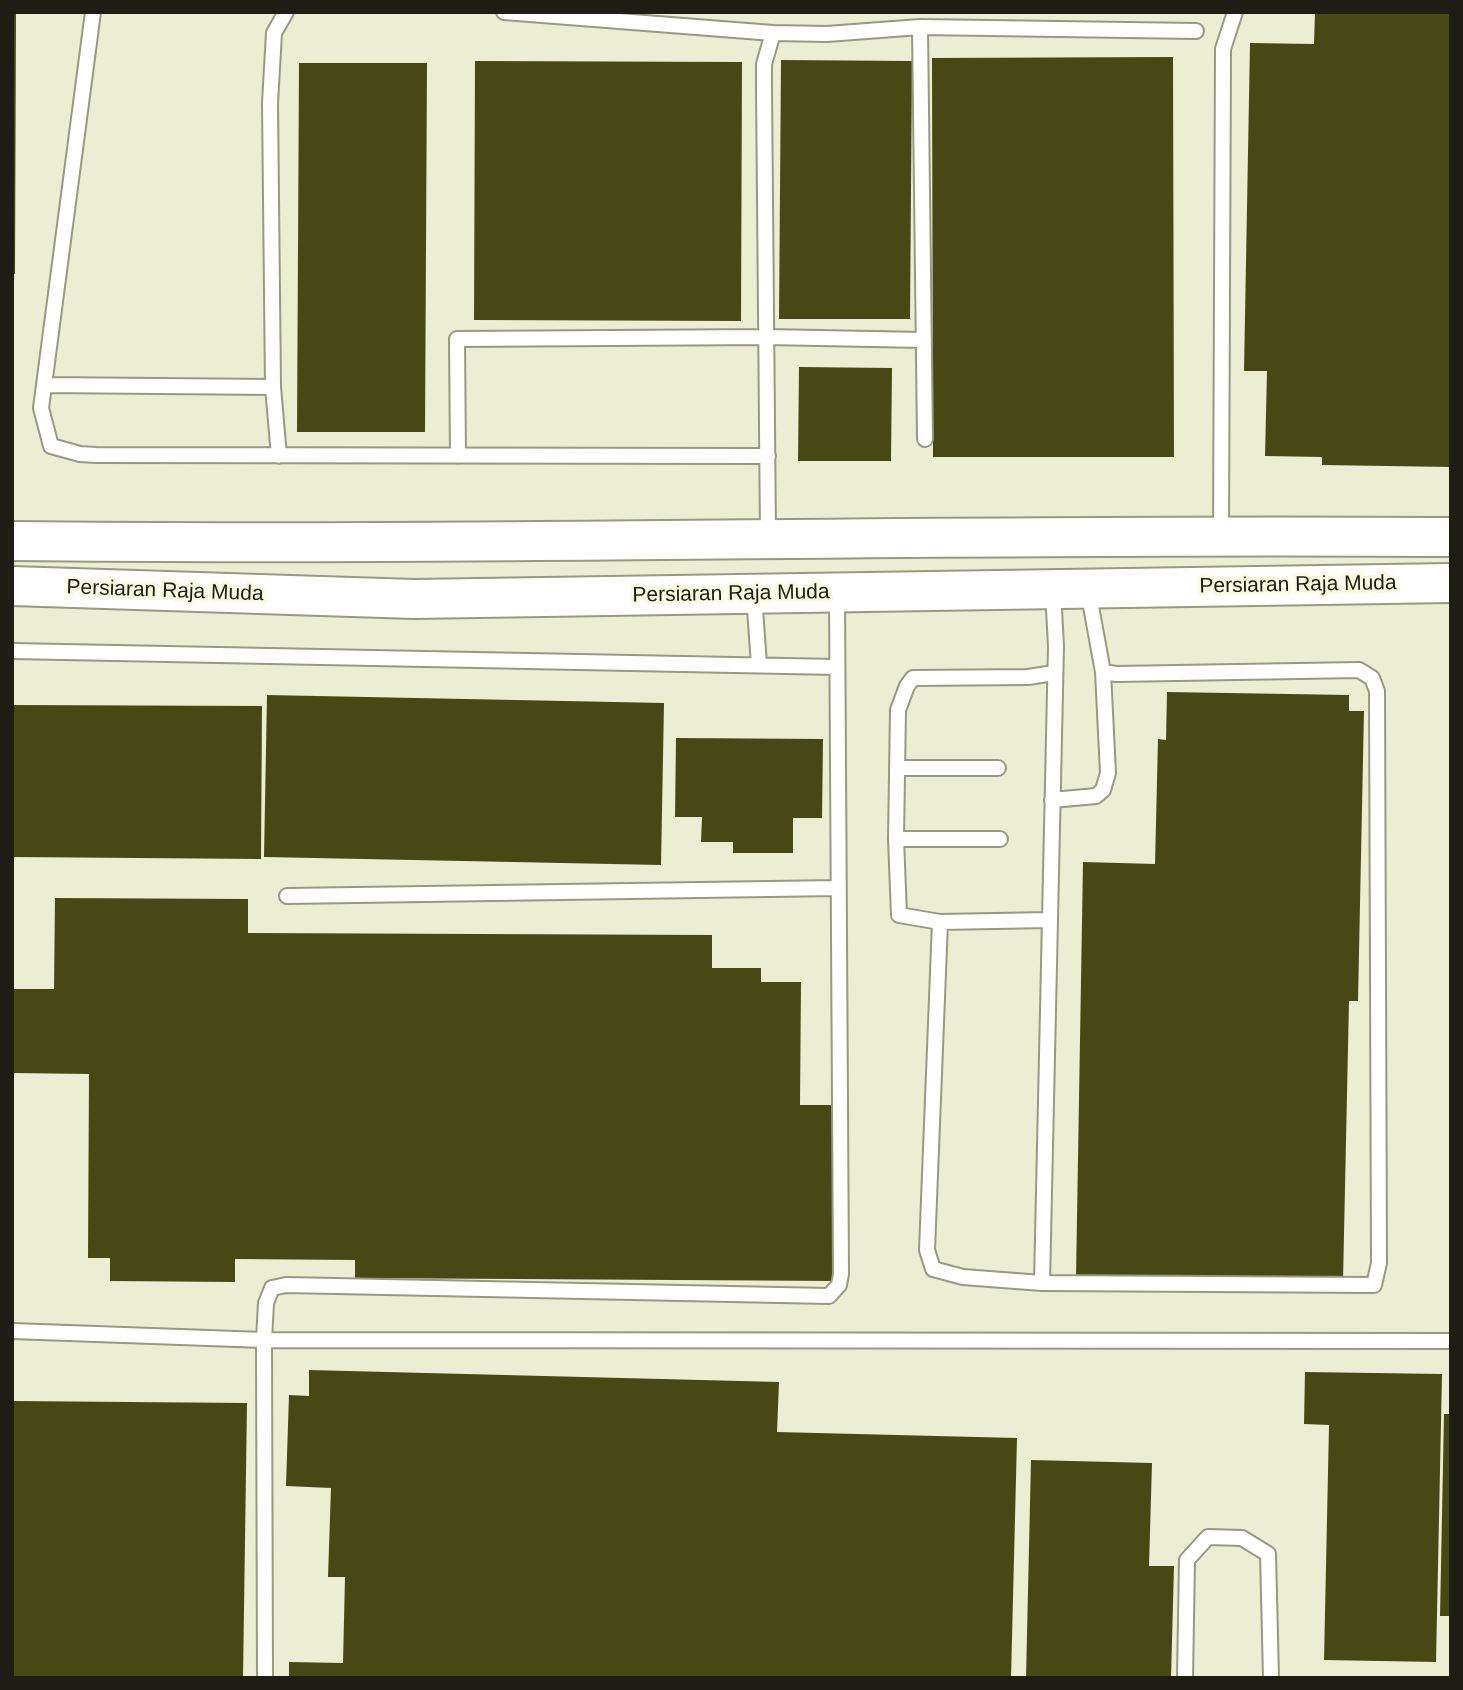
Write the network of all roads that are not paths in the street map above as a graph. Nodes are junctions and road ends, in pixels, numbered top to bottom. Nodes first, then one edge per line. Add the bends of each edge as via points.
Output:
1 (93, 12) edge
2 (286, 12) edge
3 (503, 12) edge
4 (1235, 12) edge
5 (920, 27) junction
6 (1196, 31) dead end
7 (773, 33) junction
8 (766, 337) junction
9 (924, 340) junction
10 (44, 385) junction
11 (273, 387) junction
12 (925, 439) dead end
13 (279, 456) junction
14 (458, 456) junction
15 (768, 456) junction
16 (1221, 535) junction
17 (1451, 537) edge
18 (768, 539) junction
19 (12, 541) edge
20 (1451, 583) edge
21 (12, 586) edge
22 (1071, 589) junction
23 (836, 592) junction
24 (754, 594) junction
25 (12, 651) edge
26 (759, 665) junction
27 (837, 667) junction
28 (1103, 671) junction
29 (1054, 673) junction
30 (897, 768) junction
31 (998, 768) dead end
32 (1052, 800) junction
33 (896, 839) junction
34 (1000, 839) dead end
35 (838, 888) junction
36 (287, 896) dead end
37 (1050, 920) junction
38 (940, 922) junction
39 (1042, 1283) junction
40 (12, 1331) edge
41 (264, 1340) junction
42 (1451, 1340) edge
43 (265, 1678) edge
44 (1185, 1678) edge
45 (1271, 1678) edge

1 - 10 lane
2 - 11 lane via 274,33 271,103
3 - 7 lane
4 - 16 lane via 1223,49
5 - 6 lane
5 - 7 lane
5 - 9 lane
7 - 8 lane via 764,64
8 - 9 lane
8 - 14 lane via 457,339
8 - 15 lane
9 - 12 lane
10 - 11 lane
10 - 13 lane via 41,408 51,446 96,455
11 - 13 lane
13 - 14 lane
14 - 15 lane
15 - 18 lane
16 - 17 main road
16 - 18 main road
18 - 19 main road via 229,544
20 - 22 main road, Persiaran Raja Muda
21 - 24 main road, Persiaran Raja Muda via 414,600
22 - 23 main road, Persiaran Raja Muda
22 - 28 lane
22 - 29 lane
23 - 24 main road, Persiaran Raja Muda
23 - 27 lane
24 - 26 lane
25 - 26 lane
26 - 27 lane
27 - 35 lane
28 - 32 lane via 1108,774 1103,790 1096,796
28 - 39 lane via 1359,670 1371,678 1377,691 1379,1262 1374,1285 1363,1287
29 - 30 lane via 913,678 898,710
29 - 32 lane
30 - 31 lane
30 - 33 lane
32 - 37 lane
33 - 34 lane
33 - 38 lane via 899,915
35 - 36 lane
35 - 41 lane via 841,1274 839,1285 829,1296 286,1285 272,1288 266,1303
37 - 38 lane
37 - 39 lane
38 - 39 lane via 927,1250 933,1269 963,1277
40 - 41 lane
41 - 42 lane
41 - 43 lane
44 - 45 lane via 1187,1560 1208,1537 1242,1538 1268,1554

